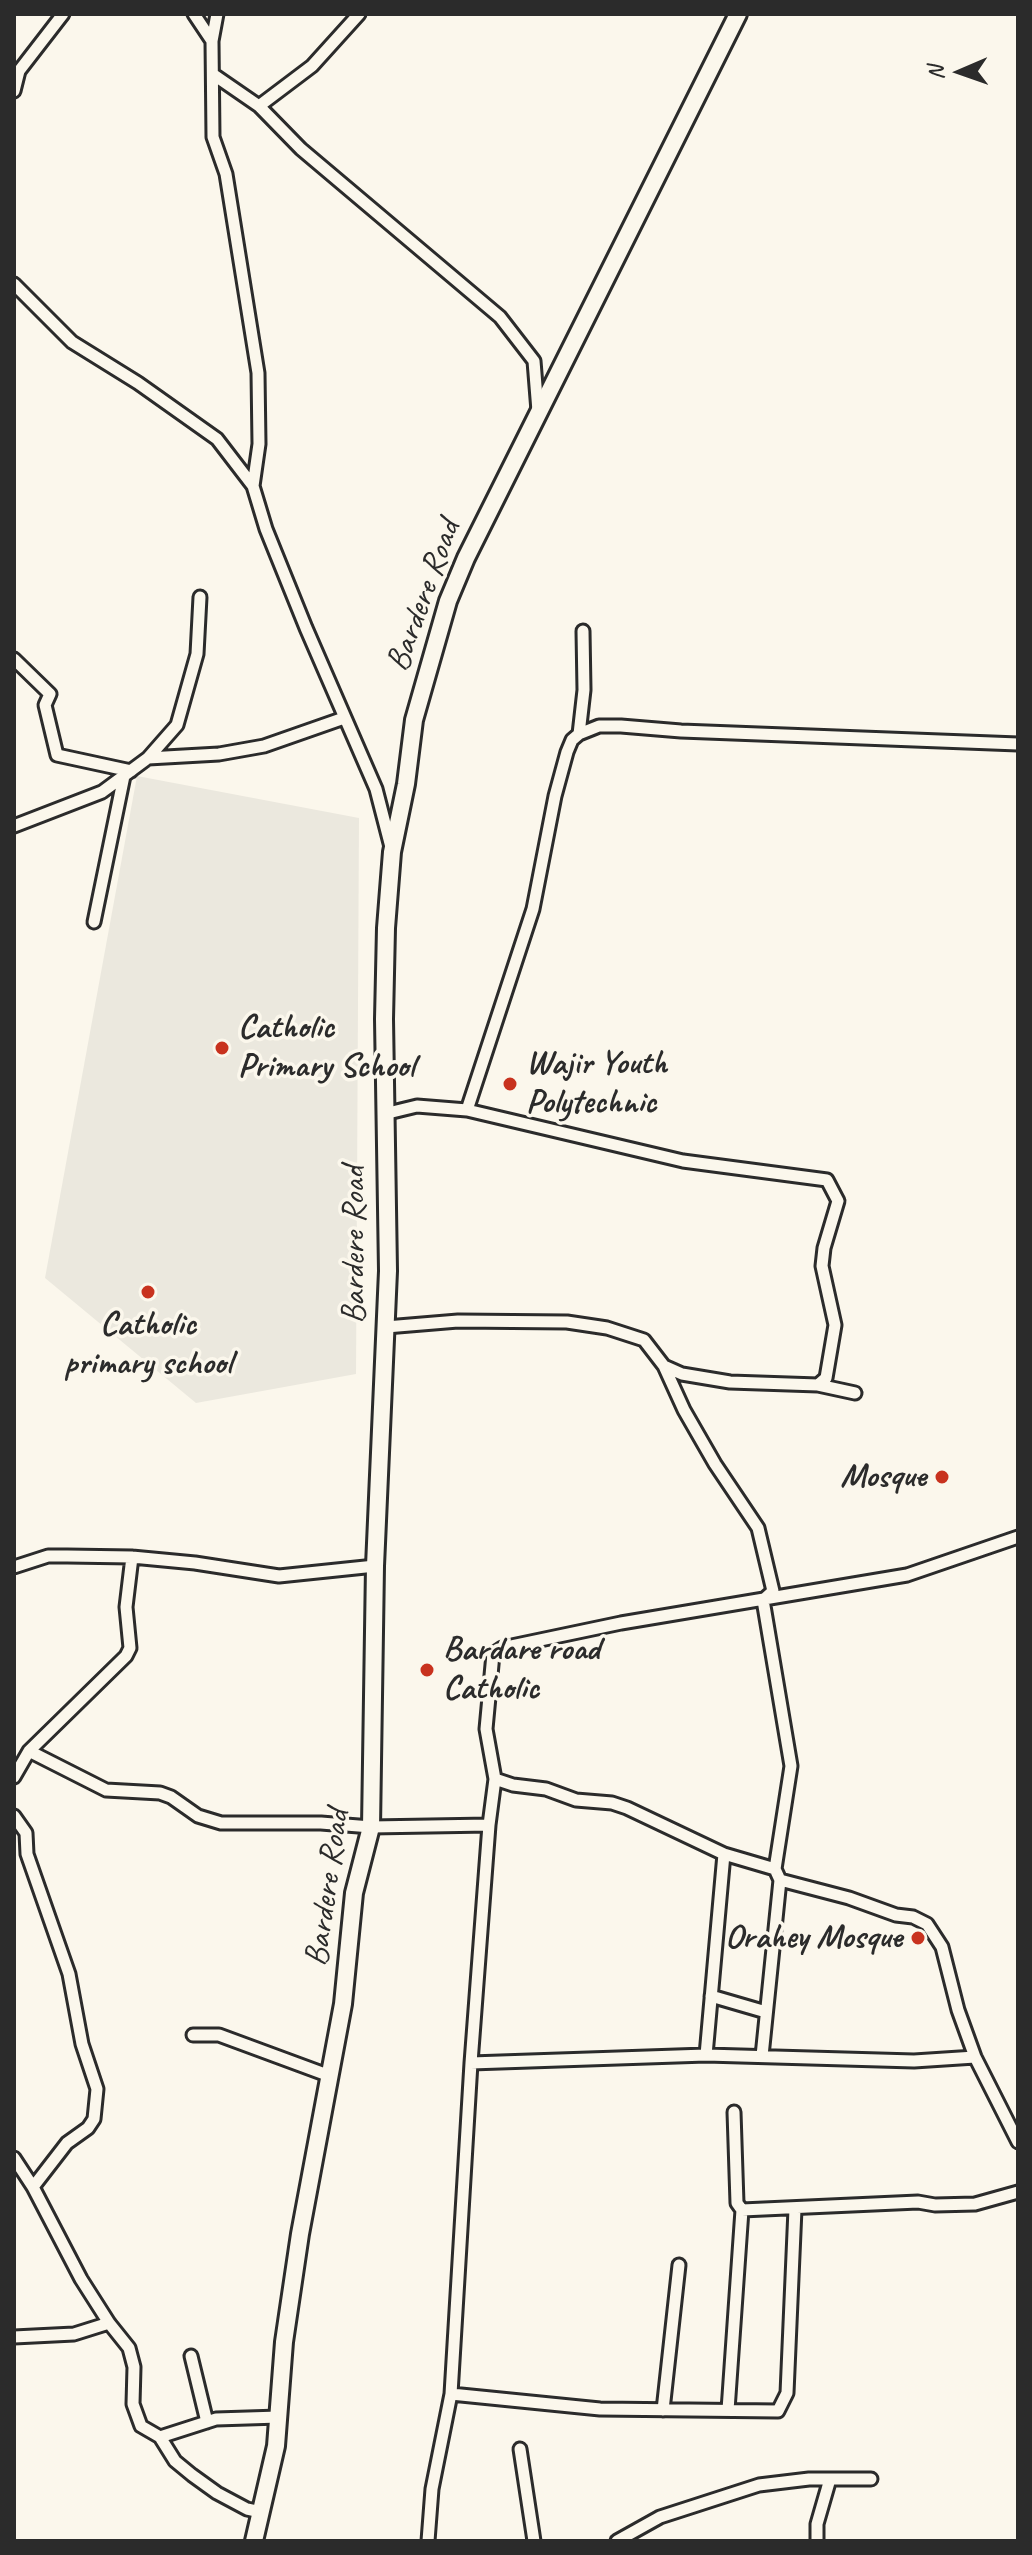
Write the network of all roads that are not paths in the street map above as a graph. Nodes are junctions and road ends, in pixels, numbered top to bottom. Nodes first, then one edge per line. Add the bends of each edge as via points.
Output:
1 (63, 14) edge
2 (194, 14) edge
3 (217, 14) edge
4 (359, 14) edge
5 (738, 14) edge
6 (212, 41) junction
7 (214, 75) junction
8 (14, 91) edge
9 (259, 106) junction
10 (14, 284) edge
11 (538, 412) junction
12 (253, 486) junction
13 (200, 597) dead end
14 (583, 631) dead end
15 (14, 659) edge
16 (344, 718) junction
17 (579, 734) junction
18 (1018, 744) edge
19 (148, 758) junction
20 (127, 774) junction
21 (14, 826) edge
22 (392, 852) junction
23 (94, 922) dead end
24 (467, 1110) junction
25 (384, 1114) junction
26 (386, 1327) junction
27 (664, 1366) junction
28 (818, 1385) junction
29 (855, 1393) dead end
30 (1018, 1537) edge
31 (132, 1557) junction
32 (375, 1566) junction
33 (14, 1567) edge
34 (763, 1600) junction
35 (29, 1751) junction
36 (14, 1777) edge
37 (495, 1779) junction
38 (14, 1816) edge
39 (489, 1825) junction
40 (371, 1827) junction
41 (724, 1854) junction
42 (778, 1874) junction
43 (711, 1996) junction
44 (766, 2012) junction
45 (193, 2035) dead end
46 (706, 2055) junction
47 (762, 2056) junction
48 (975, 2057) junction
49 (471, 2063) junction
50 (330, 2076) junction
51 (734, 2112) dead end
52 (1018, 2142) edge
53 (14, 2158) edge
54 (33, 2187) junction
55 (1018, 2192) edge
56 (795, 2209) junction
57 (742, 2210) junction
58 (679, 2265) dead end
59 (109, 2323) junction
60 (14, 2337) edge
61 (191, 2356) dead end
62 (451, 2394) junction
63 (663, 2410) junction
64 (728, 2410) junction
65 (279, 2417) junction
66 (207, 2422) junction
67 (160, 2437) junction
68 (520, 2449) dead end
69 (830, 2479) junction
70 (871, 2479) dead end
71 (261, 2512) junction
72 (254, 2541) edge
73 (428, 2541) edge
74 (534, 2541) edge
75 (617, 2541) edge
76 (817, 2541) edge

1 - 8 street via 19,71
2 - 6 street
3 - 6 street
4 - 9 street via 312,66
5 - 11 street, Bardere Road
6 - 7 street
7 - 9 street
7 - 12 street via 213,137 226,174 258,373 259,444
9 - 11 street via 301,149 500,317 534,361
10 - 12 street via 72,342 217,439
11 - 22 street, Bardere Road via 448,601 414,720
12 - 16 street
13 - 19 street via 197,654 187,696 177,725
14 - 17 street
15 - 20 street via 50,694 45,705 57,755
16 - 19 street via 264,746
16 - 22 street via 376,789
17 - 18 street via 599,726 621,726
17 - 24 street via 567,752 533,909
19 - 20 street
20 - 21 street via 102,792
20 - 23 street
22 - 25 street, Bardere Road
24 - 25 street via 417,1106
24 - 28 street via 683,1161 827,1180 838,1201 822,1266 835,1325 826,1378
25 - 26 street, Bardere Road
26 - 27 street via 458,1321 567,1322 644,1340
26 - 32 street, Bardere Road
27 - 28 street via 730,1382
27 - 34 street via 700,1437 758,1528 773,1591
28 - 29 street
30 - 34 street via 907,1575
31 - 32 street via 279,1576
31 - 33 street via 48,1556
31 - 35 street via 126,1656
32 - 40 street, Bardere Road
34 - 37 street via 621,1623 493,1654 486,1729
34 - 42 street via 791,1766
35 - 36 street
35 - 40 street via 91,1785 160,1793 207,1820
37 - 39 street
37 - 41 street via 576,1800 612,1803
38 - 54 street via 26,1833 27,1854 69,1974 97,2089 94,2119 67,2143
39 - 40 street
39 - 49 street
40 - 50 street, Bardere Road via 354,1893
41 - 42 street
41 - 43 street
42 - 44 street
42 - 48 street via 927,1924 942,1947
43 - 44 street
43 - 46 street
44 - 47 street
45 - 50 street via 219,2035
46 - 47 street
46 - 49 street
47 - 48 street via 914,2061
48 - 52 street
49 - 62 street
50 - 65 street, Bardere Road via 297,2249
51 - 57 street via 737,2203
53 - 54 street
54 - 59 street
55 - 56 street via 975,2204
56 - 57 street
56 - 64 street via 784,2404 769,2413
57 - 64 street
58 - 63 street
59 - 60 street via 74,2334
59 - 67 street via 132,2357 136,2417
61 - 66 street
62 - 63 street
62 - 73 street via 432,2489
63 - 64 street
65 - 66 street
65 - 71 street, Bardere Road
66 - 67 street
67 - 71 street via 192,2475 217,2493
68 - 74 street
69 - 70 street
69 - 75 street via 759,2485 660,2517
69 - 76 street
71 - 72 street, Bardere Road

